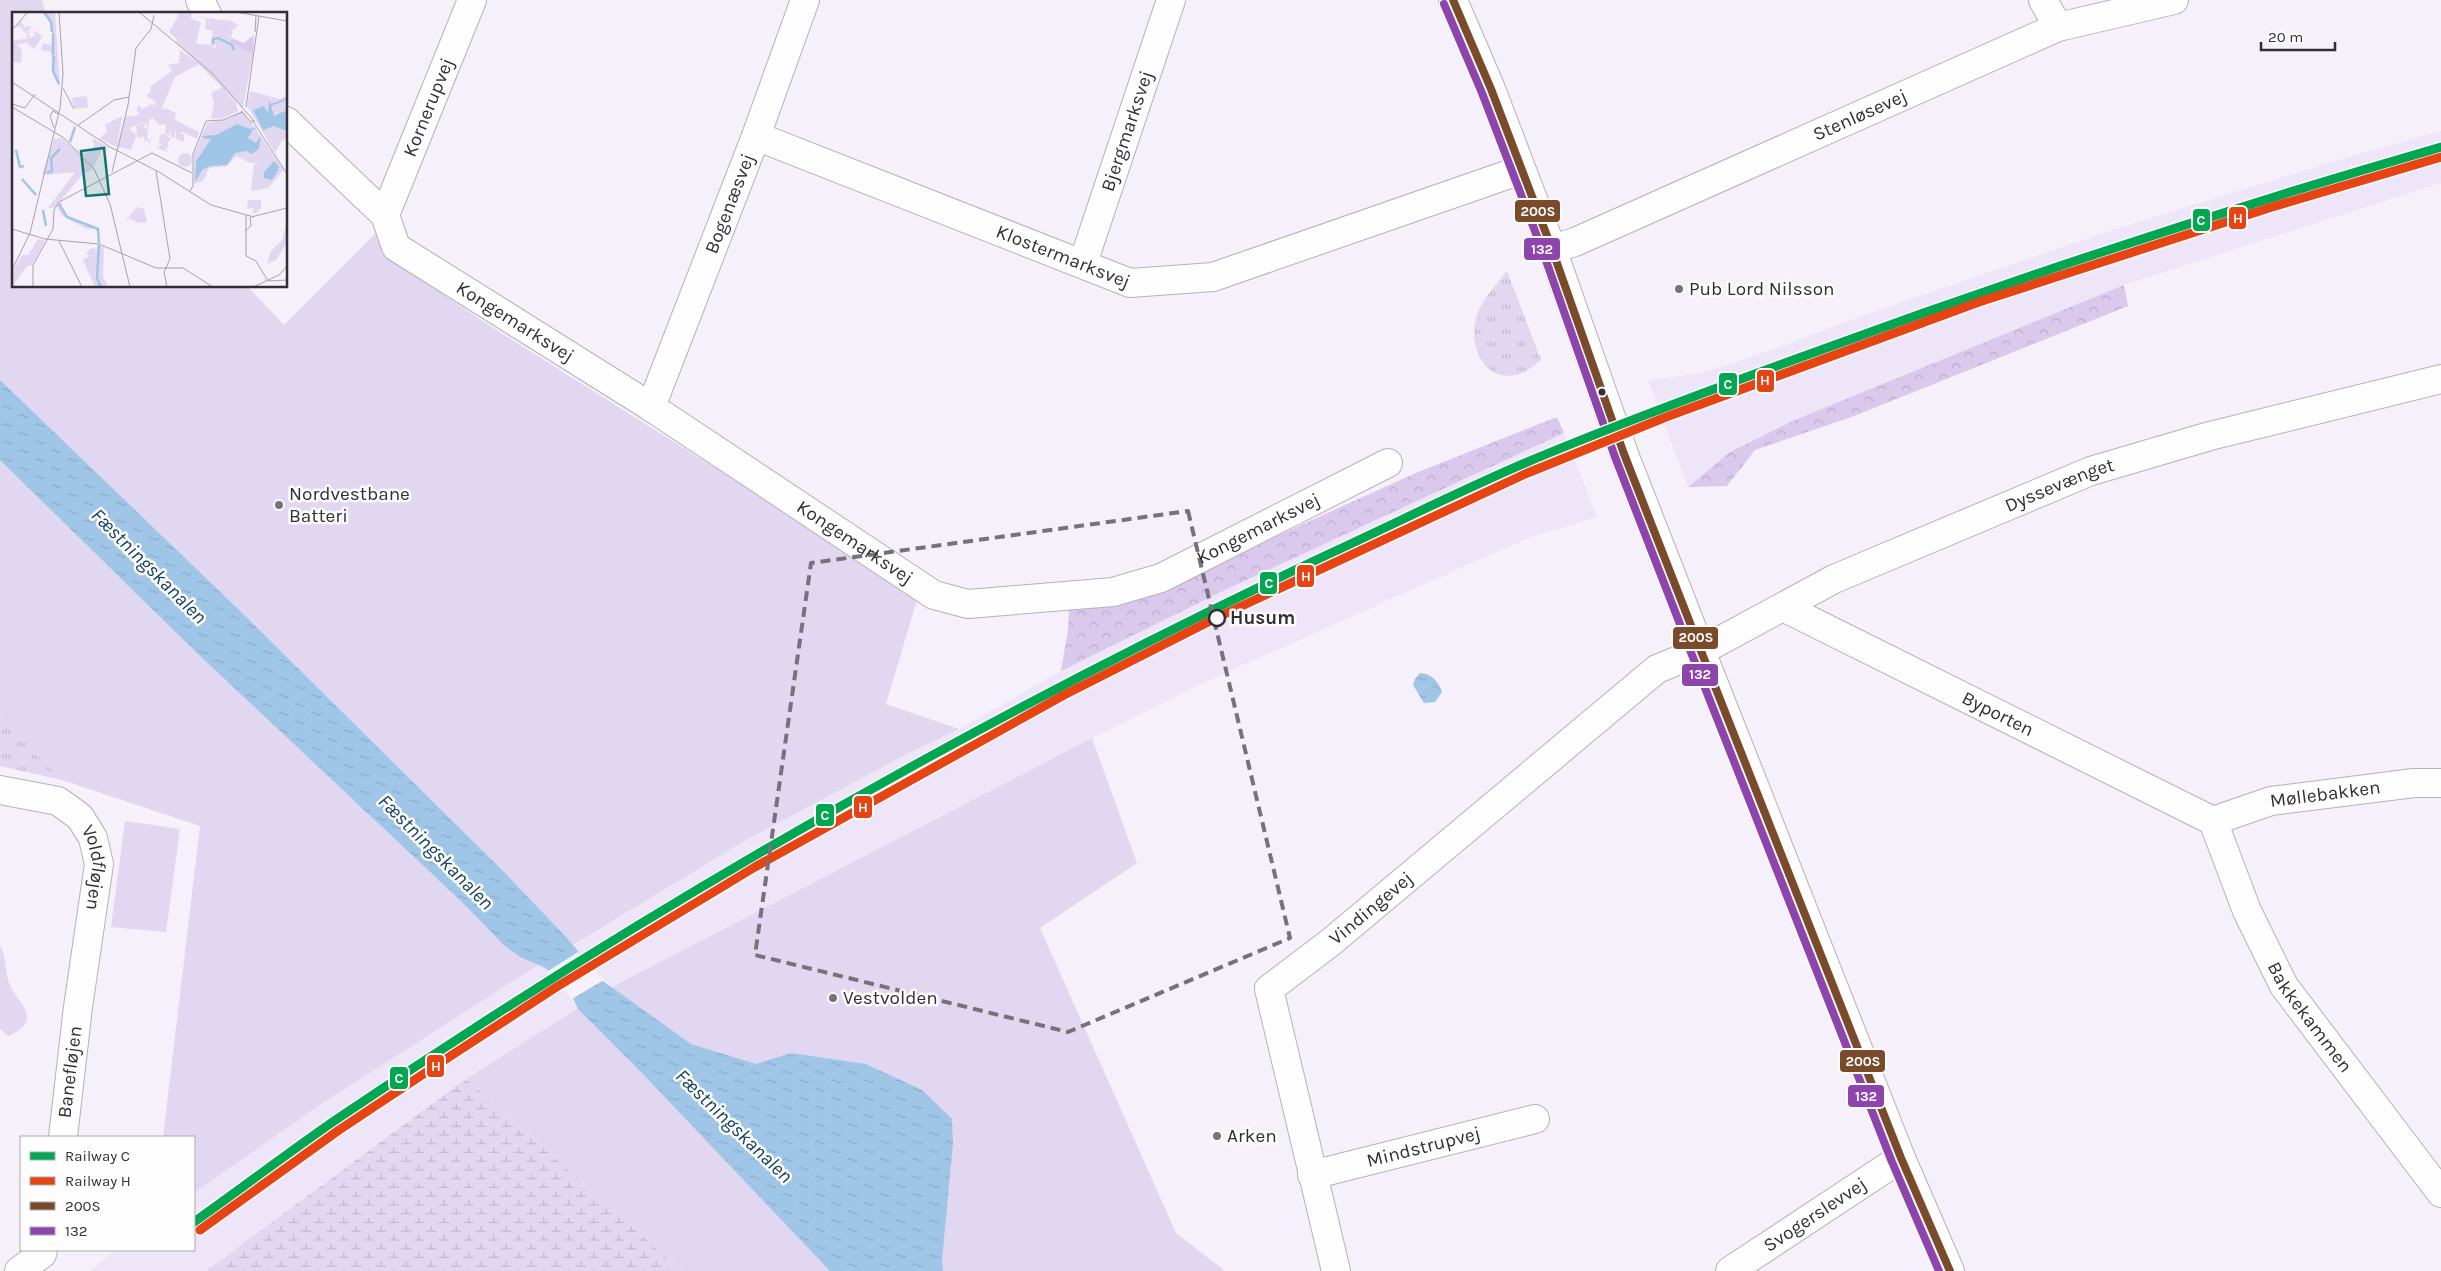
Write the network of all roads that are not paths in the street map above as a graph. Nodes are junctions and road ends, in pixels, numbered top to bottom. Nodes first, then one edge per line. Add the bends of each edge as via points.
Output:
1 (200, 0) edge
2 (472, 0) edge
3 (805, 0) edge
4 (1171, 0) edge
5 (1453, 0) edge
6 (2043, 0) edge
7 (2174, 0) edge
8 (206, 12) edge
9 (2058, 27) junction
10 (288, 123) edge
11 (756, 136) junction
12 (1521, 170) junction
13 (385, 215) junction
14 (1552, 250) junction
15 (1083, 262) junction
16 (2441, 379) edge
17 (651, 407) junction
18 (1388, 463) dead end
19 (1783, 607) junction
20 (1701, 651) junction
21 (2441, 783) edge
22 (0, 790) edge
23 (2213, 821) junction
24 (78, 1006) joint
25 (1535, 1119) dead end
26 (63, 1136) edge
27 (1901, 1158) junction
28 (1312, 1175) junction
29 (2441, 1193) edge
30 (43, 1251) edge
31 (19, 1271) edge
32 (1336, 1271) edge
33 (1730, 1271) edge
34 (1950, 1271) edge

1 - 8 street
2 - 13 street, Kornerupvej
3 - 11 street, Bogenæsvej
4 - 15 street, Bjergmarksvej
5 - 12 street
6 - 9 street
7 - 9 street, Stenløsevej
9 - 14 street, Stenløsevej
10 - 13 street
11 - 15 street, Klostermarksvej
11 - 17 street, Bogenæsvej
12 - 14 street
12 - 15 street, Klostermarksvej via 1213,277 1130,282
13 - 17 street, Kongemarksvej via 396,247
14 - 20 street via 1604,398
16 - 19 street, Dyssevænget via 2210,436 2090,471 1834,579
17 - 18 street, Kongemarksvej via 934,595 968,604 1113,592 1161,578
19 - 20 street, Dyssevænget
19 - 23 street, Byporten
20 - 27 street
20 - 28 street, Vindingevej via 1657,669 1269,990
21 - 23 street, Møllebakken via 2414,783 2271,801
22 - 24 street, Voldfløjen via 58,801 80,817 93,838 99,864
23 - 29 street, Bakkekammen via 2247,912 2284,986
24 - 26 street, Banefløjen
25 - 28 street, Mindstrupvej
27 - 33 street, Svogerslevvej
27 - 34 street
28 - 32 street, Vindingevej
30 - 31 street

